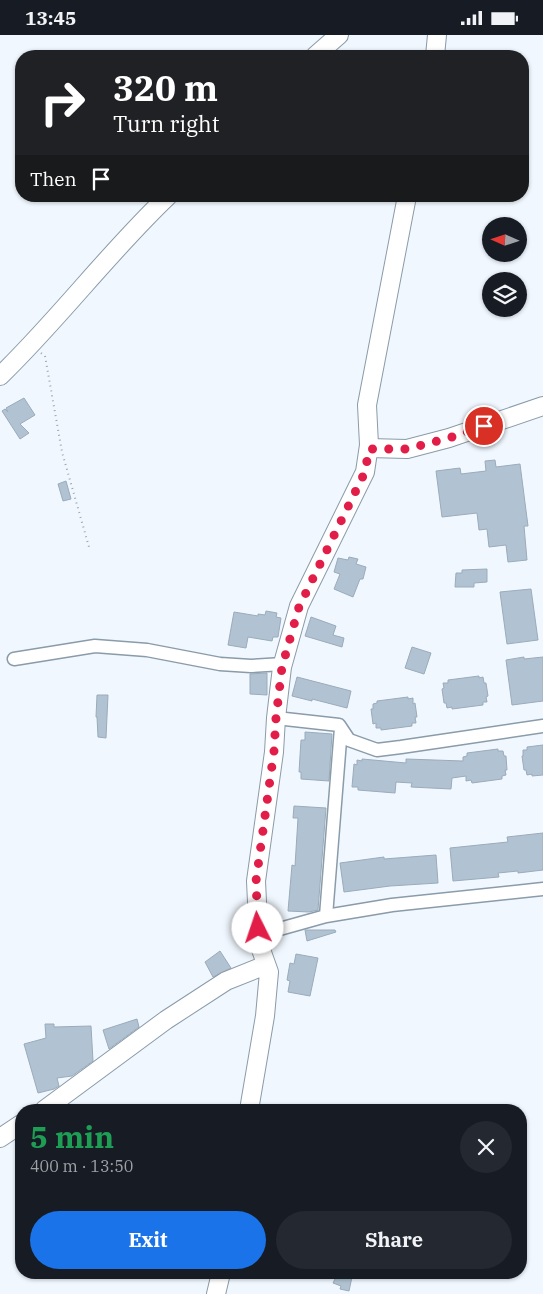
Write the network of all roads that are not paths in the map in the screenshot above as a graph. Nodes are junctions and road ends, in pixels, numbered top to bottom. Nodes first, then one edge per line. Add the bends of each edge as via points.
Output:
1 (339, 35) edge
2 (437, 35) edge
3 (322, 50) edge
4 (436, 50) edge
5 (162, 202) edge
6 (406, 202) edge
7 (0, 375) edge
8 (543, 406) edge
9 (369, 449) junction
10 (14, 659) dead end
11 (283, 663) junction
12 (276, 718) junction
13 (543, 726) edge
14 (341, 728) junction
15 (543, 889) edge
16 (326, 916) junction
17 (276, 930) dead end
18 (266, 965) junction
19 (52, 1104) edge
20 (250, 1104) edge
21 (15, 1128) edge
22 (0, 1137) edge
23 (220, 1279) edge
24 (216, 1294) edge

1 - 3 street
2 - 4 street
5 - 7 street via 32,345
6 - 9 street via 367,405
8 - 9 street via 407,449
9 - 11 street via 365,472 299,607
10 - 11 street via 95,645 147,650 220,664
11 - 12 street
12 - 14 street via 339,725
12 - 18 street via 256,881 260,944
13 - 14 street via 377,749 349,740
14 - 16 street
15 - 16 street via 392,905
16 - 17 street
18 - 19 street via 226,981 189,1005
18 - 20 street via 269,972 264,1016
21 - 22 street
23 - 24 street

